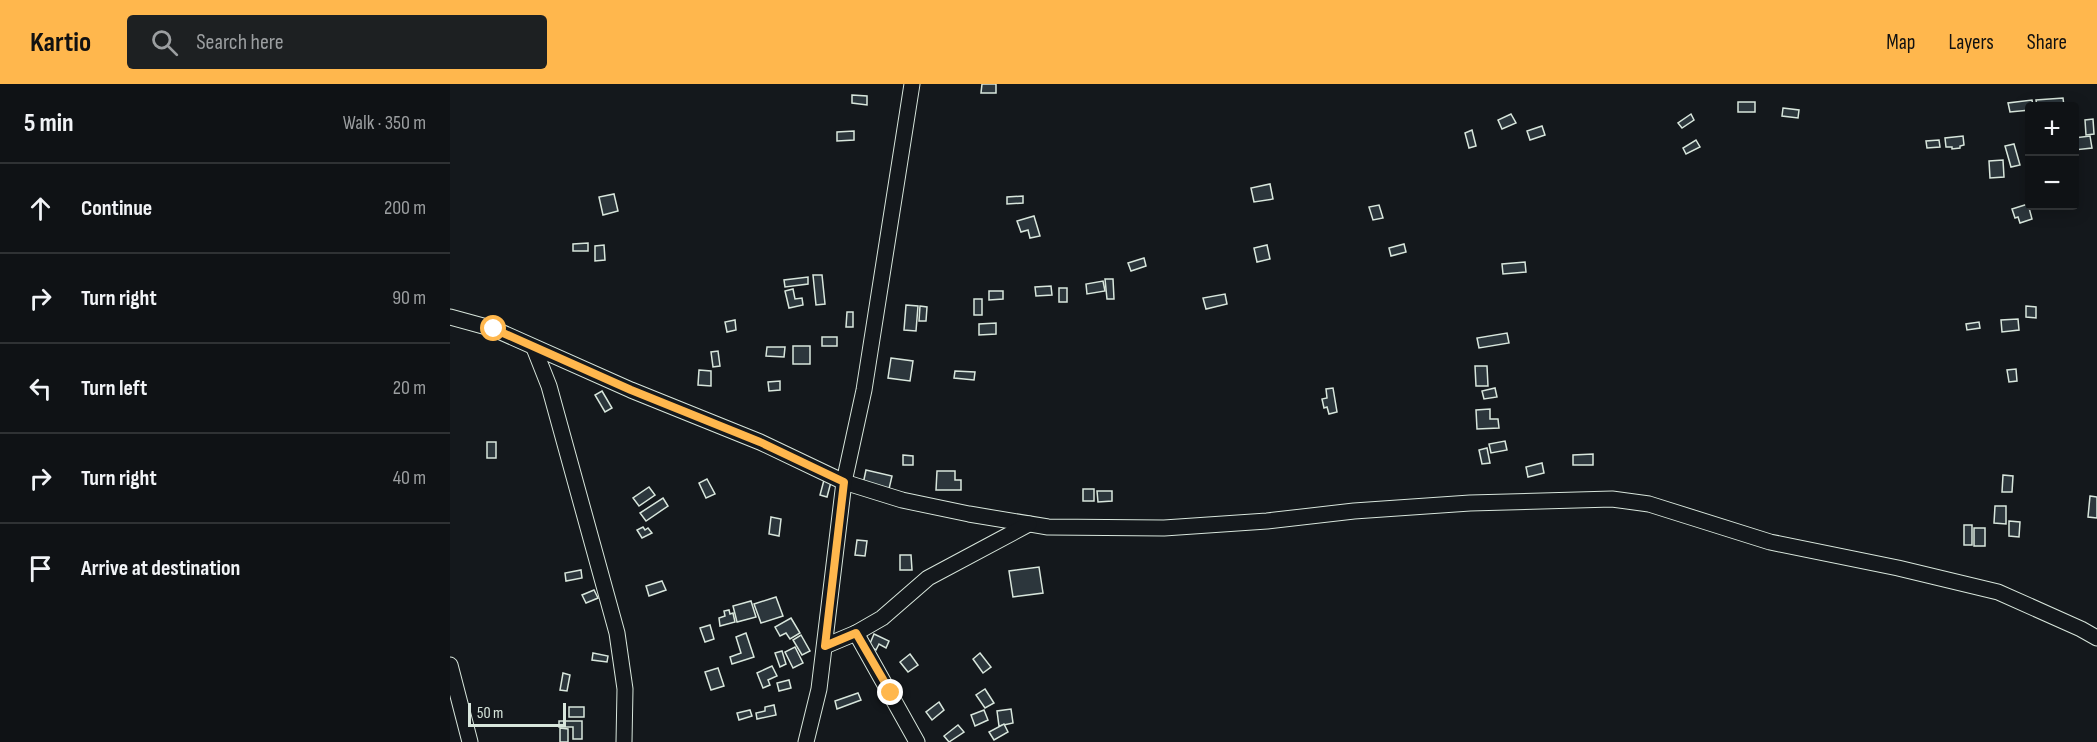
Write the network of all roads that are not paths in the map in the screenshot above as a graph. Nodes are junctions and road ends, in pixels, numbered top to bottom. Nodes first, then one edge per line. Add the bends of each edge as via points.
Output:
1 (912, 84) edge
2 (450, 317) edge
3 (534, 348) junction
4 (844, 482) junction
5 (1029, 524) junction
6 (856, 633) junction
7 (2097, 639) edge
8 (825, 646) junction
9 (450, 665) edge
10 (470, 742) edge
11 (624, 742) edge
12 (806, 742) edge
13 (917, 742) edge

1 - 4 street via 864,390
2 - 3 street via 494,329
3 - 4 street via 760,442
3 - 11 street via 549,386 617,633 625,689
4 - 5 street via 902,500
4 - 8 street
5 - 6 street via 928,578 882,618
5 - 7 street via 1164,528 1470,503 1612,499 1649,504 1770,542 1998,592 2081,628
6 - 8 street
6 - 13 street
8 - 12 street
9 - 10 street

